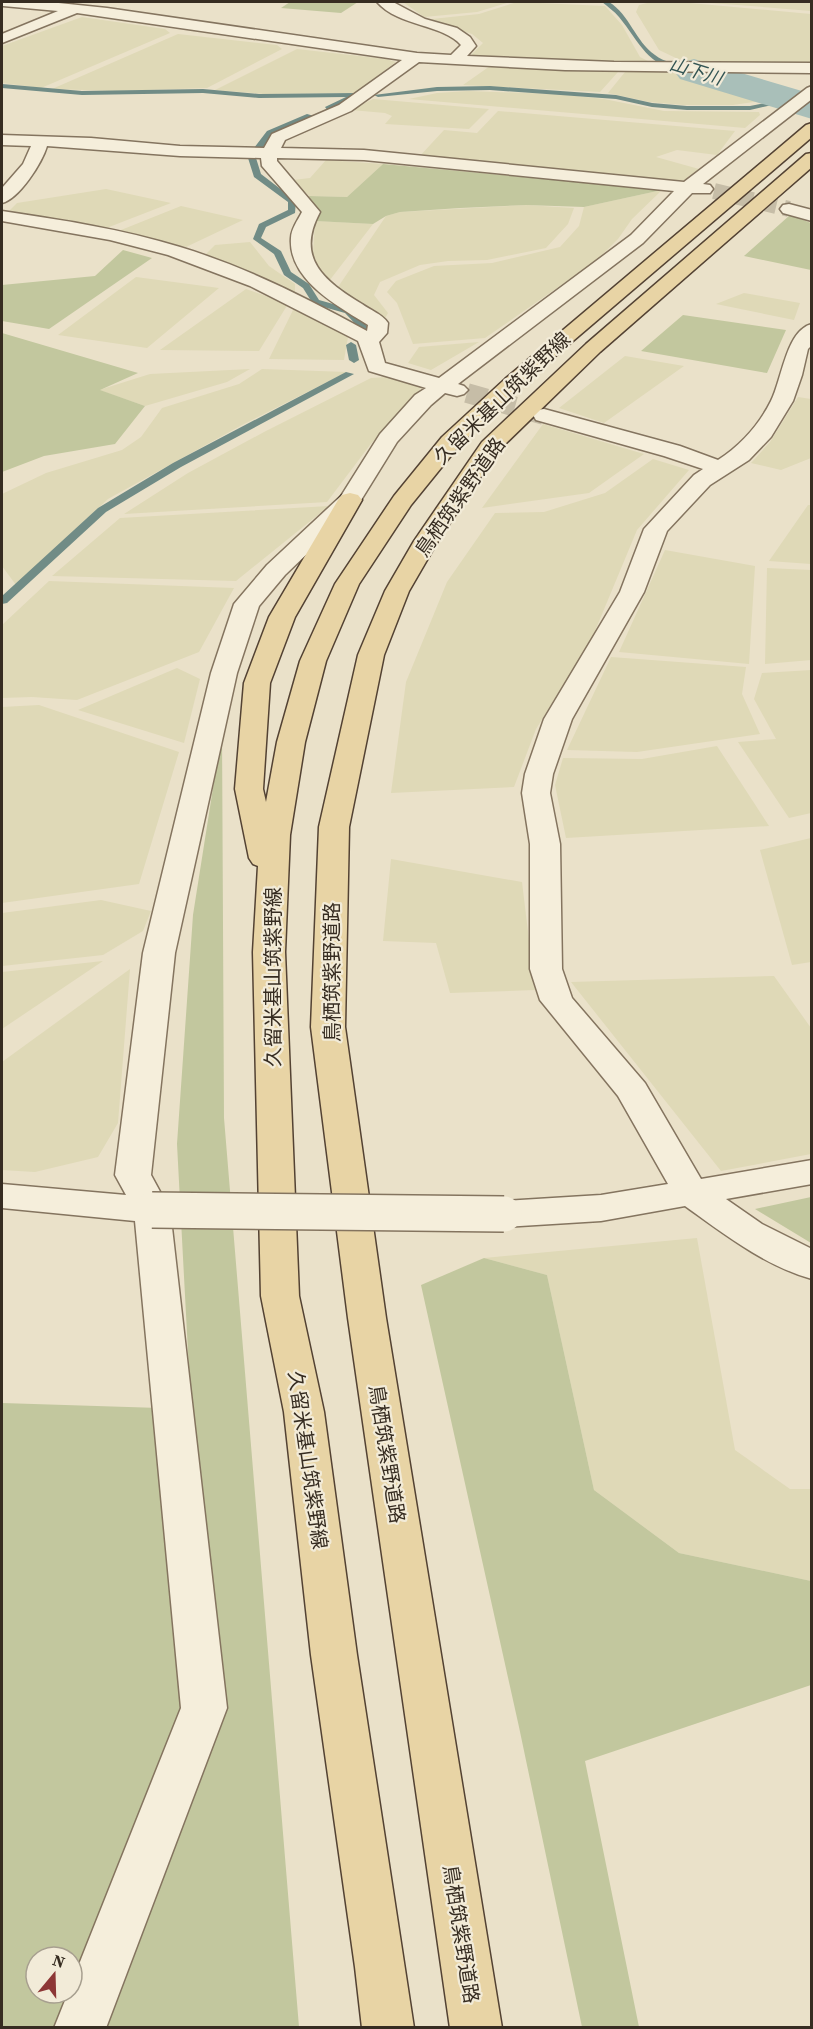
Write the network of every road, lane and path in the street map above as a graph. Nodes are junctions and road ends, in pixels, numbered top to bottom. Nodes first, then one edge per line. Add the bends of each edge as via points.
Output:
1 (3, 2) edge
2 (384, 2) edge
3 (77, 8) junction
4 (2, 39) edge
5 (416, 57) junction
6 (455, 60) junction
7 (812, 68) edge
8 (802, 99) edge
9 (85, 124) dead end
10 (2, 140) edge
11 (808, 141) edge
12 (40, 142) junction
13 (62, 142) junction
14 (270, 153) junction
15 (689, 186) junction
16 (802, 190) dead end
17 (714, 191) tunnel mouth
18 (2, 198) edge
19 (789, 209) tunnel mouth
20 (2, 216) edge
21 (812, 216) edge
22 (661, 290) junction
23 (812, 330) edge
24 (368, 340) junction
25 (441, 385) junction
26 (467, 393) tunnel mouth
27 (544, 415) tunnel mouth
28 (721, 468) junction
29 (350, 500) junction
30 (272, 892) junction
31 (812, 1172) edge
32 (691, 1192) junction
33 (2, 1196) edge
34 (152, 1210) junction
35 (812, 1266) edge
36 (80, 2028) edge
37 (388, 2028) edge
38 (476, 2028) edge

1 - 3 street
2 - 6 street via 413,19 459,34 469,46
3 - 4 street
3 - 5 street
5 - 6 street
5 - 14 street via 345,108 278,137
6 - 7 street
8 - 15 street
9 - 13 street
10 - 12 street
11 - 22 main road, 鳥栖筑紫野道路
11 - 30 main road, 久留米基山筑紫野線 via 512,383 450,442 402,501 347,584 313,661 291,742 275,835
12 - 13 street
12 - 18 street via 39,150 18,181
13 - 14 street
14 - 15 street via 364,155
14 - 24 street via 268,162 311,212 300,237 311,269 319,283 378,323 376,333
15 - 17 street
15 - 25 street via 637,239
16 - 22 main road
19 - 21 street
20 - 24 street via 148,243 282,293
22 - 38 main road, 鳥栖筑紫野道路 via 593,348 490,447 426,541 397,591 370,655 334,827 328,1027 366,1318
23 - 28 street via 798,349 782,401 763,432 741,455
24 - 25 street via 376,367
25 - 26 street
25 - 29 street via 388,439
27 - 28 street
28 - 32 street via 702,480 656,529 632,592 558,719 536,793 545,844 546,969 556,999 633,1091
29 - 30 main road via 282,618 257,683 249,789
29 - 34 street via 276,570 247,604 224,673 159,953 133,1175
30 - 37 main road, 久留米基山筑紫野線 via 269,952 280,1296 304,1412 334,1655
31 - 32 street
32 - 34 street, bridge via 601,1208 504,1214
32 - 35 street via 749,1233
33 - 34 street
34 - 36 street via 204,1708

